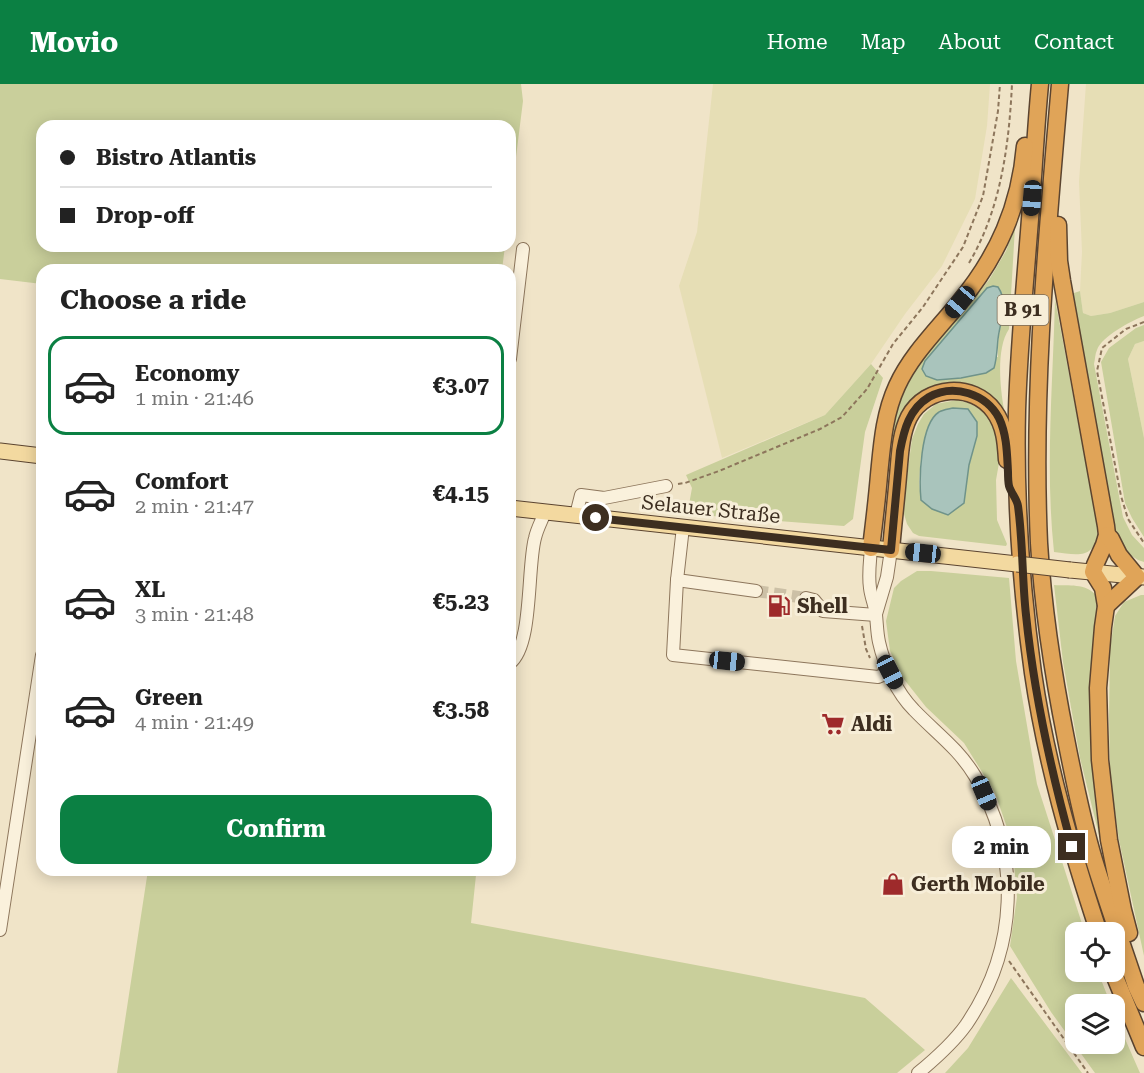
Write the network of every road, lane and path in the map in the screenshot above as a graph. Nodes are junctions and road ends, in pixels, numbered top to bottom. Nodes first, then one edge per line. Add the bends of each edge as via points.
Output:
1 (1000, 84) edge
2 (1040, 84) edge
3 (1060, 84) edge
4 (1037, 117) junction
5 (1052, 178) junction
6 (523, 249) dead end
7 (516, 308) edge
8 (1144, 322) edge
9 (0, 451) edge
10 (36, 455) edge
11 (666, 486) joint
12 (1018, 504) junction
13 (516, 509) edge
14 (545, 512) junction
15 (576, 515) junction
16 (683, 527) junction
17 (1107, 535) junction
18 (1144, 543) edge
19 (871, 548) junction
20 (891, 550) junction
21 (1094, 572) junction
22 (1141, 577) edge
23 (677, 580) junction
24 (756, 591) tunnel mouth
25 (806, 598) tunnel mouth
26 (1106, 606) junction
27 (861, 615) junction
28 (876, 615) junction
29 (516, 656) edge
30 (890, 672) junction
31 (878, 677) junction
32 (36, 694) edge
33 (1095, 922) edge
34 (0, 930) edge
35 (1001, 951) junction
36 (1117, 982) edge
37 (1136, 986) junction
38 (1144, 1003) edge
39 (1144, 1047) edge
40 (918, 1073) edge
41 (1088, 1073) edge

1 - 11 path via 983,196 963,247 893,344 867,389 842,417 820,429 719,471
2 - 4 highway, B 91
3 - 5 highway, B 91
4 - 12 highway, B 91 via 1020,340
4 - 19 highway via 1025,144 1013,208 994,253 979,278 913,358 891,400 883,433
5 - 17 highway via 1058,207 1062,281
5 - 37 highway, B 91 via 1037,420 1039,545 1046,613 1053,672 1077,794
6 - 7 street
8 - 18 path via 1126,329 1102,348 1097,371 1121,496 1128,519
9 - 10 main road
11 - 15 street via 604,498 581,495
12 - 20 highway via 1009,486 1003,427 994,410 970,393 934,394 919,404 906,426
12 - 33 highway, B 91 via 1026,615 1044,733 1076,864
13 - 14 main road, Selauer Straße
14 - 15 main road, Selauer Straße
14 - 29 street via 535,538 525,637
15 - 16 main road, Selauer Straße
16 - 19 main road, Selauer Straße
16 - 23 street
17 - 21 highway
17 - 22 highway via 1119,555
19 - 20 main road, Selauer Straße
19 - 28 street via 870,589
20 - 21 main road, Selauer Straße, bridge
20 - 28 street
21 - 22 main road, Selauer Straße
21 - 26 highway via 1103,588
22 - 26 highway
23 - 24 street
23 - 31 street via 673,655
25 - 27 street via 814,600 823,611
26 - 37 highway via 1098,736 1109,840 1139,966
27 - 28 street
27 - 31 path via 866,649
28 - 30 street via 879,642
30 - 31 street
30 - 35 street via 912,709 966,763 991,808 1002,844 1008,888
32 - 34 street
35 - 40 street via 965,1026
35 - 41 path
36 - 39 highway
37 - 38 highway, B 91

